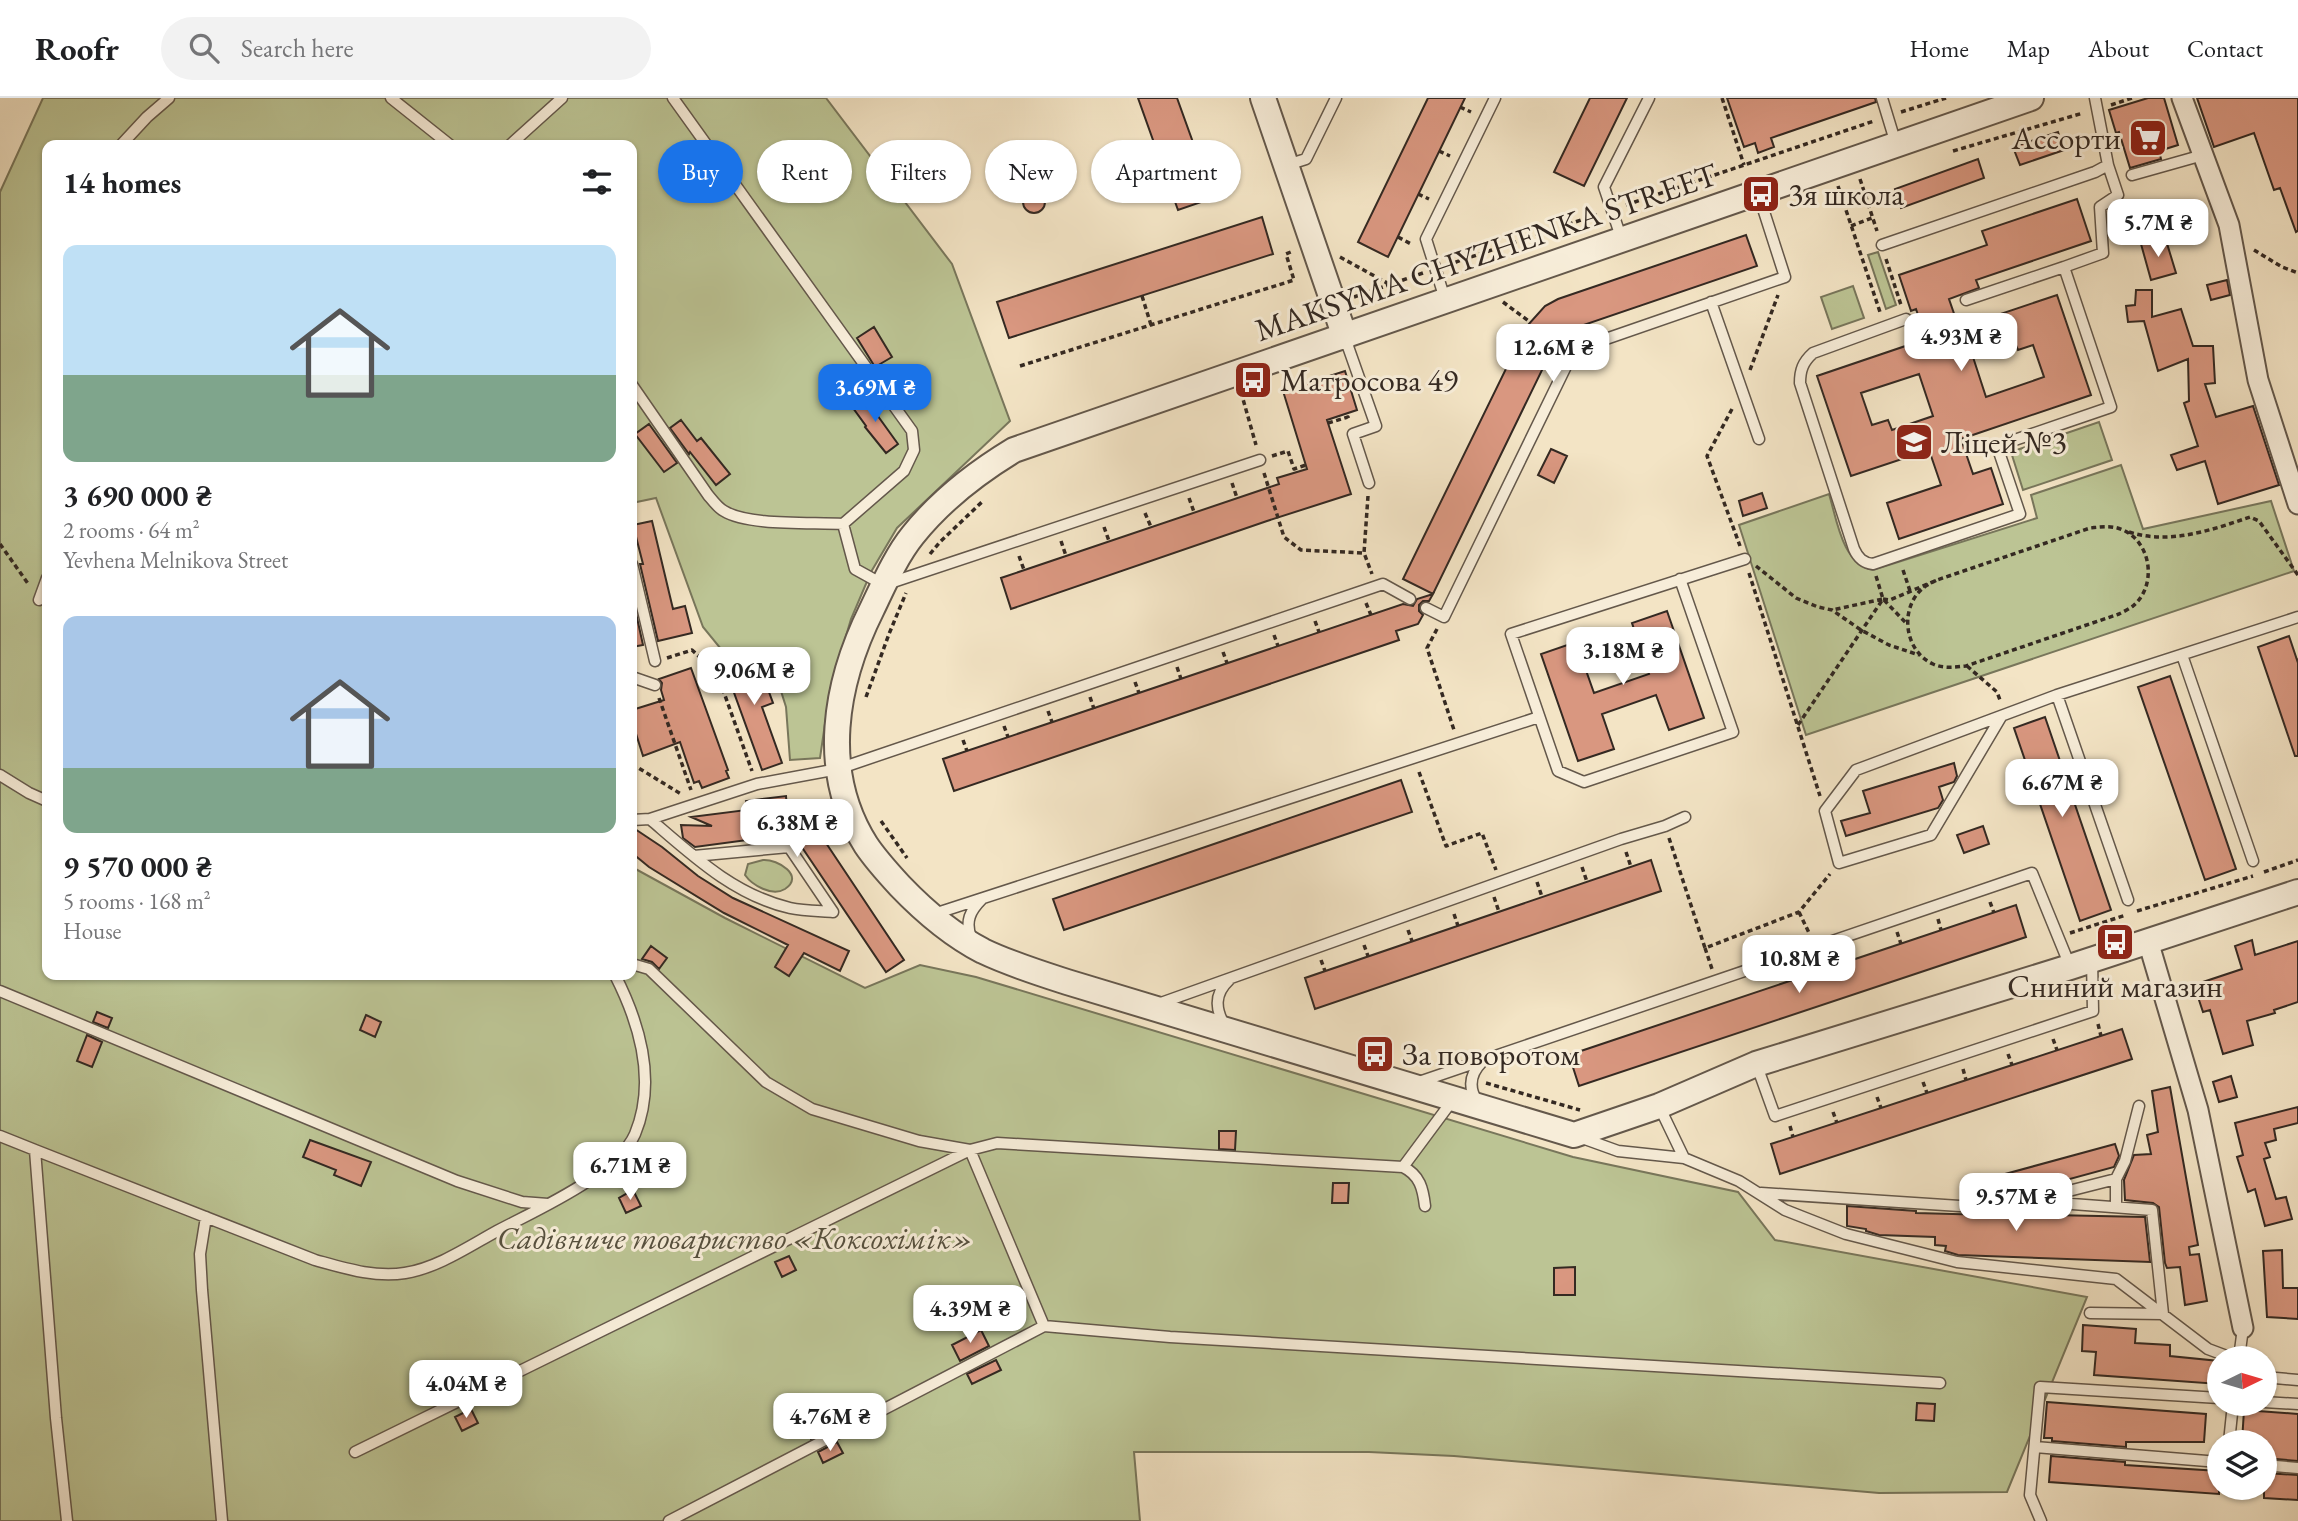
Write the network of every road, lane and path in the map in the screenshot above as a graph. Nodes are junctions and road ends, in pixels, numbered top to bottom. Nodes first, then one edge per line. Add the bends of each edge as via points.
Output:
1 (169, 98) edge
2 (391, 98) edge
3 (562, 98) edge
4 (673, 98) edge
5 (1263, 98) edge
6 (1336, 98) edge
7 (1494, 98) edge
8 (1649, 98) edge
9 (1722, 98) edge
10 (1882, 98) edge
11 (1946, 98) edge
12 (2031, 98) edge
13 (2132, 98) edge
14 (2182, 98) edge
15 (2097, 103) edge
16 (1888, 117) junction
17 (126, 140) edge
18 (444, 140) edge
19 (516, 140) edge
20 (1896, 145) junction
21 (1941, 154) dead end
22 (2203, 155) junction
23 (1287, 165) junction
24 (1744, 165) junction
25 (2108, 165) junction
26 (1867, 175) dead end
27 (2132, 175) dead end
28 (1832, 180) junction
29 (1758, 193) junction
30 (1612, 210) junction
31 (1873, 218) dead end
32 (1851, 226) junction
33 (2231, 237) junction
34 (1622, 241) junction
35 (1882, 245) dead end
36 (1293, 251) dead end
37 (1342, 266) dead end
38 (2064, 267) junction
39 (1435, 269) junction
40 (2298, 273) edge
41 (1785, 276) junction
42 (1390, 284) junction
43 (1349, 287) dead end
44 (1142, 296) dead end
45 (1496, 297) dead end
46 (1966, 300) dead end
47 (1446, 302) junction
48 (1711, 302) junction
49 (1906, 319) dead end
50 (1530, 323) dead end
51 (1151, 325) junction
52 (1884, 325) junction
53 (1345, 337) junction
54 (1020, 366) dead end
55 (1240, 389) dead end
56 (1742, 391) junction
57 (637, 392) edge
58 (1759, 439) dead end
59 (1260, 460) junction
60 (1306, 465) dead end
61 (1369, 483) joint
62 (991, 494) dead end
63 (2298, 504) edge
64 (843, 524) junction
65 (2124, 531) junction
66 (0, 544) edge
67 (1364, 553) junction
68 (1899, 555) junction
69 (1744, 556) junction
70 (1873, 564) junction
71 (915, 574) junction
72 (2298, 576) edge
73 (1681, 579) junction
74 (1937, 580) junction
75 (637, 585) edge
76 (884, 585) junction
77 (1376, 586) junction
78 (1910, 591) junction
79 (42, 592) edge
80 (1410, 599) dead end
81 (39, 600) joint
82 (1883, 600) junction
83 (1426, 608) dead end
84 (1832, 610) junction
85 (1444, 617) junction
86 (2298, 617) edge
87 (1908, 625) junction
88 (1861, 630) junction
89 (2182, 654) junction
90 (1922, 656) junction
91 (655, 661) joint
92 (1966, 666) junction
93 (637, 679) edge
94 (655, 685) joint
95 (1997, 692) dead end
96 (2057, 695) junction
97 (863, 707) dead end
98 (1539, 717) junction
99 (2001, 717) junction
100 (1797, 727) junction
101 (1458, 742) junction
102 (1414, 757) junction
103 (637, 767) edge
104 (838, 769) junction
105 (0, 775) edge
106 (757, 784) junction
107 (42, 799) edge
108 (696, 804) junction
109 (1825, 811) junction
110 (1685, 817) dead end
111 (878, 818) dead end
112 (650, 819) junction
113 (637, 820) edge
114 (1665, 826) junction
115 (694, 856) junction
116 (2298, 860) edge
117 (2253, 861) dead end
118 (1839, 863) junction
119 (912, 864) dead end
120 (1500, 882) junction
121 (2298, 892) edge
122 (984, 897) junction
123 (2128, 900) dead end
124 (1799, 912) junction
125 (930, 915) junction
126 (2059, 937) junction
127 (2148, 941) junction
128 (976, 947) junction
129 (1815, 947) junction
130 (1705, 948) junction
131 (2081, 963) junction
132 (637, 965) edge
133 (1230, 978) junction
134 (618, 980) edge
135 (1716, 981) junction
136 (0, 991) edge
137 (1149, 1007) junction
138 (1233, 1033) junction
139 (1483, 1060) junction
140 (1756, 1064) junction
141 (1471, 1079) junction
142 (1411, 1084) junction
143 (1455, 1098) junction
144 (2139, 1105) dead end
145 (1659, 1106) junction
146 (1482, 1107) junction
147 (1581, 1110) dead end
148 (1574, 1135) junction
149 (0, 1136) edge
150 (35, 1150) junction
151 (970, 1150) junction
152 (1684, 1158) junction
153 (1404, 1167) junction
154 (2116, 1179) junction
155 (1758, 1193) junction
156 (2031, 1201) junction
157 (549, 1204) junction
158 (1425, 1206) dead end
159 (2116, 1207) junction
160 (206, 1217) junction
161 (2090, 1313) dead end
162 (2163, 1314) junction
163 (1044, 1326) junction
164 (2243, 1328) joint
165 (2241, 1346) edge
166 (2207, 1348) edge
167 (2277, 1378) edge
168 (2298, 1380) edge
169 (1940, 1383) dead end
170 (2207, 1397) edge
171 (2277, 1403) edge
172 (2298, 1404) edge
173 (2035, 1447) junction
174 (355, 1452) dead end
175 (2207, 1461) edge
176 (2277, 1466) edge
177 (2298, 1468) edge
178 (67, 1521) edge
179 (222, 1521) edge
180 (669, 1521) edge
181 (2041, 1521) edge

1 - 17 lane
2 - 18 lane
3 - 19 lane
4 - 64 lane via 912,432 914,450 904,471
5 - 23 street
6 - 23 lane via 1306,159
7 - 39 lane via 1426,239
8 - 30 lane via 1604,187
9 - 24 path
10 - 16 lane
11 - 16 path
12 - 20 street, MAKSYMA CHYZHENKA STREET
13 - 15 path
14 - 22 street
15 - 21 path
15 - 25 lane
16 - 20 lane
16 - 24 path
20 - 28 street, MAKSYMA CHYZHENKA STREET
22 - 27 lane
22 - 33 street
23 - 53 street
24 - 30 path
25 - 35 lane
25 - 38 lane via 2119,195 2100,207 2103,253
26 - 28 path
28 - 29 street, MAKSYMA CHYZHENKA STREET
28 - 32 path
29 - 34 street, MAKSYMA CHYZHENKA STREET
29 - 41 lane
30 - 34 lane
30 - 39 path
31 - 32 path
32 - 52 path
33 - 40 path
33 - 63 street via 2258,380
34 - 47 street, MAKSYMA CHYZHENKA STREET
36 - 51 path via 1286,254 1294,280
37 - 42 path via 1338,256
38 - 46 lane
38 - 68 lane via 2111,407 1997,446 2020,514
39 - 42 path
39 - 47 lane
41 - 48 lane
41 - 56 path
42 - 43 path via 1352,297
44 - 51 path
45 - 50 path
47 - 53 street, MAKSYMA CHYZHENKA STREET
48 - 56 lane
48 - 85 lane via 1574,350
49 - 52 lane
51 - 54 path
52 - 70 lane via 1813,353 1800,375 1854,549 1862,561
53 - 61 lane via 1376,426 1353,433
53 - 76 street, MAKSYMA CHYZHENKA STREET via 1014,450 955,492 912,536
55 - 59 path
56 - 58 lane
56 - 69 path via 1707,456
57 - 64 lane via 722,510 760,520
59 - 60 path via 1288,451 1294,469
59 - 67 path via 1284,537 1301,550
59 - 71 lane
61 - 67 path
62 - 71 path via 940,542
64 - 76 lane via 855,569
65 - 72 path via 2142,536 2189,535 2250,517 2259,521
65 - 74 path via 2090,528
65 - 92 path via 2138,541 2147,557 2149,574 2134,606
66 - 81 path
67 - 77 path
68 - 70 lane
68 - 78 path
69 - 73 lane
69 - 84 path via 1796,598
69 - 100 path
70 - 82 path
71 - 76 lane
71 - 97 path
73 - 98 lane via 1511,634
73 - 98 lane via 1733,732 1584,782 1558,771
74 - 78 path
74 - 87 path via 1922,588 1912,602
75 - 91 lane
76 - 104 street, MAKSYMA CHYZHENKA STREET via 863,625 841,689 835,741
77 - 80 lane via 1383,584
77 - 104 lane
78 - 82 path
79 - 81 lane
82 - 84 path
82 - 87 path
82 - 88 path
83 - 85 lane
84 - 88 path
85 - 101 path via 1427,648
86 - 89 lane
87 - 90 path via 1909,637
88 - 90 path
88 - 100 path
89 - 96 lane
89 - 117 lane
90 - 92 path via 1949,668
91 - 106 path via 692,650 717,673
92 - 95 path
93 - 94 lane
94 - 108 path
96 - 99 lane
96 - 123 lane
98 - 101 lane
99 - 109 lane via 1856,770
99 - 118 lane via 1931,835
100 - 109 path
101 - 102 lane
102 - 120 path via 1446,846 1482,833
102 - 122 lane
103 - 108 path
104 - 106 lane
104 - 125 street, MAKSYMA CHYZHENKA STREET via 843,794 866,846
105 - 107 lane
106 - 108 lane
108 - 112 lane
109 - 118 lane
110 - 114 lane
111 - 119 path
112 - 113 lane
112 - 115 lane
114 - 120 lane
114 - 130 path
115 - 115 lane via 745,892 790,908 832,912 789,847
116 - 126 path
118 - 124 path
120 - 133 lane
121 - 127 street
122 - 125 lane
122 - 128 lane via 972,909 967,926
124 - 129 path
124 - 130 path
125 - 128 street, MAKSYMA CHYZHENKA STREET
126 - 129 lane via 2032,873
126 - 131 lane
127 - 131 street
127 - 164 street via 2198,1110
128 - 137 street, MAKSYMA CHYZHENKA STREET via 1024,968
129 - 135 lane
130 - 135 path
131 - 140 street
131 - 140 lane via 2094,1011 1775,1116
132 - 151 lane via 649,969 766,1082 813,1109 919,1141
133 - 137 lane
133 - 138 lane via 1221,987 1217,1004 1224,1025
134 - 157 lane via 641,1041 645,1103 634,1136 623,1151 590,1179
135 - 139 lane
136 - 157 lane via 457,1181 522,1202
137 - 138 street, MAKSYMA CHYZHENKA STREET
138 - 142 street, MAKSYMA CHYZHENKA STREET
139 - 141 lane
139 - 142 lane
140 - 145 street
141 - 146 lane via 1475,1100
141 - 147 path
142 - 143 street, MAKSYMA CHYZHENKA STREET
143 - 146 street, MAKSYMA CHYZHENKA STREET
143 - 153 lane
144 - 154 lane
145 - 148 street
145 - 152 lane
146 - 148 street, MAKSYMA CHYZHENKA STREET
148 - 152 lane via 1618,1151
149 - 150 lane
150 - 160 lane
150 - 178 lane
151 - 153 lane via 997,1143
151 - 163 lane
151 - 174 lane
152 - 155 lane
153 - 158 lane via 1419,1180
154 - 156 lane
154 - 159 lane
155 - 156 lane via 1990,1208
155 - 162 lane via 1785,1210 1846,1234 1956,1262 2116,1279
156 - 159 lane
157 - 160 lane via 430,1265 389,1275 316,1260
159 - 162 lane via 2152,1210
160 - 179 lane via 200,1254
161 - 162 lane
162 - 166 lane
163 - 169 lane via 1170,1338
163 - 180 lane
164 - 165 lane
167 - 168 lane
170 - 173 lane via 2040,1387
171 - 172 lane
173 - 175 lane
173 - 181 lane via 2030,1495
176 - 177 lane

